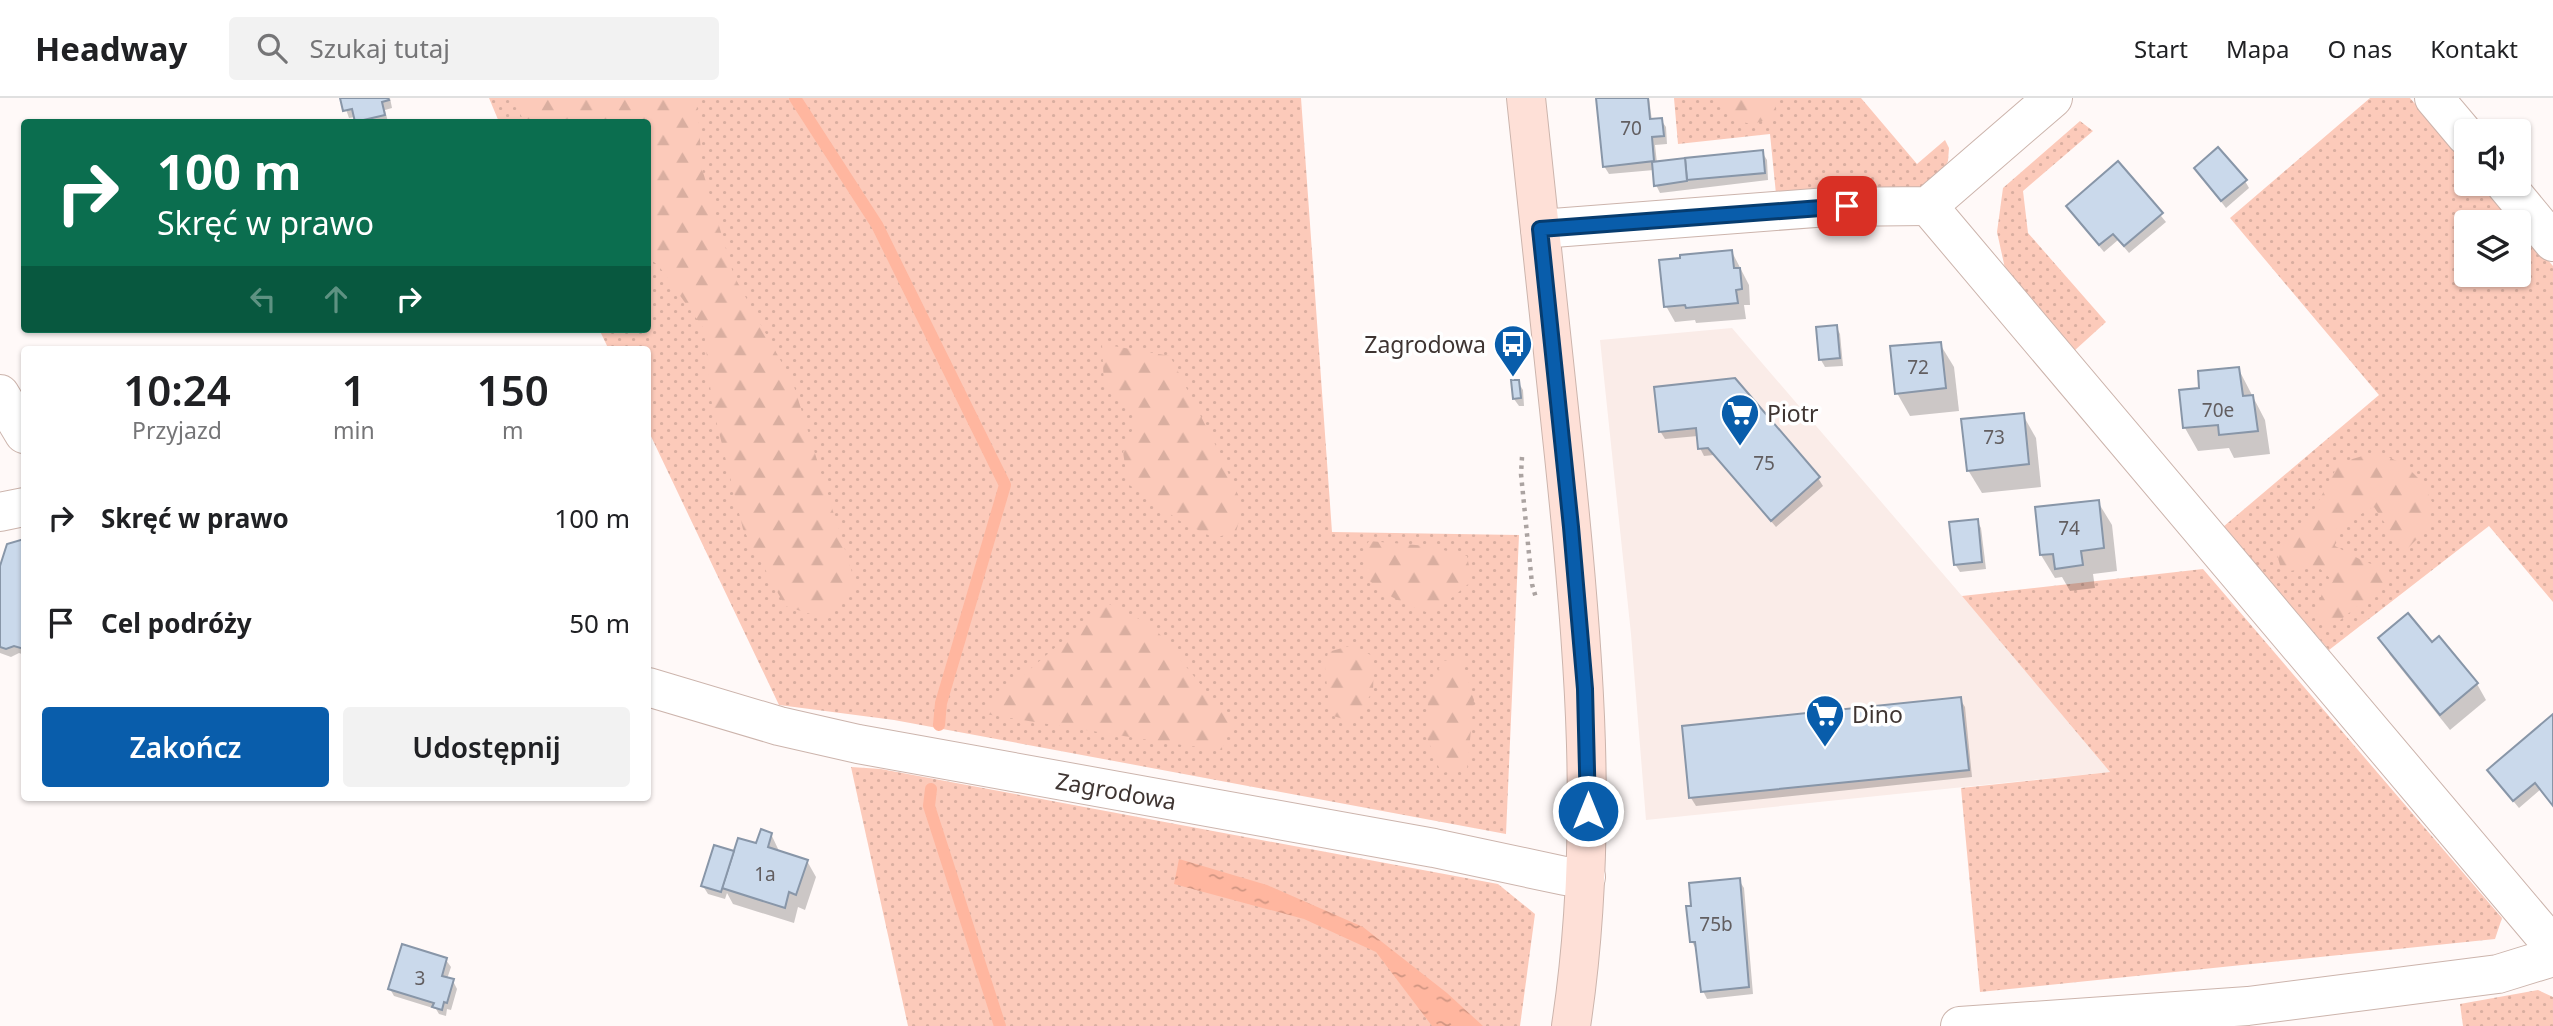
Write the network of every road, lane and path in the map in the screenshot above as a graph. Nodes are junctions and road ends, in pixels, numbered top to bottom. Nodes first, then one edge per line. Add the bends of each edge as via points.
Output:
1 (1526, 98) edge
2 (2053, 98) edge
3 (2434, 98) edge
4 (2454, 122) edge
5 (2515, 196) edge
6 (1927, 206) junction
7 (1540, 229) junction
8 (2553, 243) edge
9 (0, 394) edge
10 (21, 429) edge
11 (21, 508) edge
12 (0, 512) edge
13 (651, 688) edge
14 (1586, 877) junction
15 (2553, 946) edge
16 (2553, 957) edge
17 (1571, 1026) edge
18 (1960, 1026) edge

1 - 7 street
2 - 6 street
3 - 4 street
5 - 8 street
6 - 7 street via 1828,206
6 - 15 street
7 - 14 street via 1585,689
9 - 10 street
11 - 12 street
13 - 14 street, Zagrodowa via 779,726 893,750
14 - 17 street
16 - 18 street via 2498,974 2248,1006

